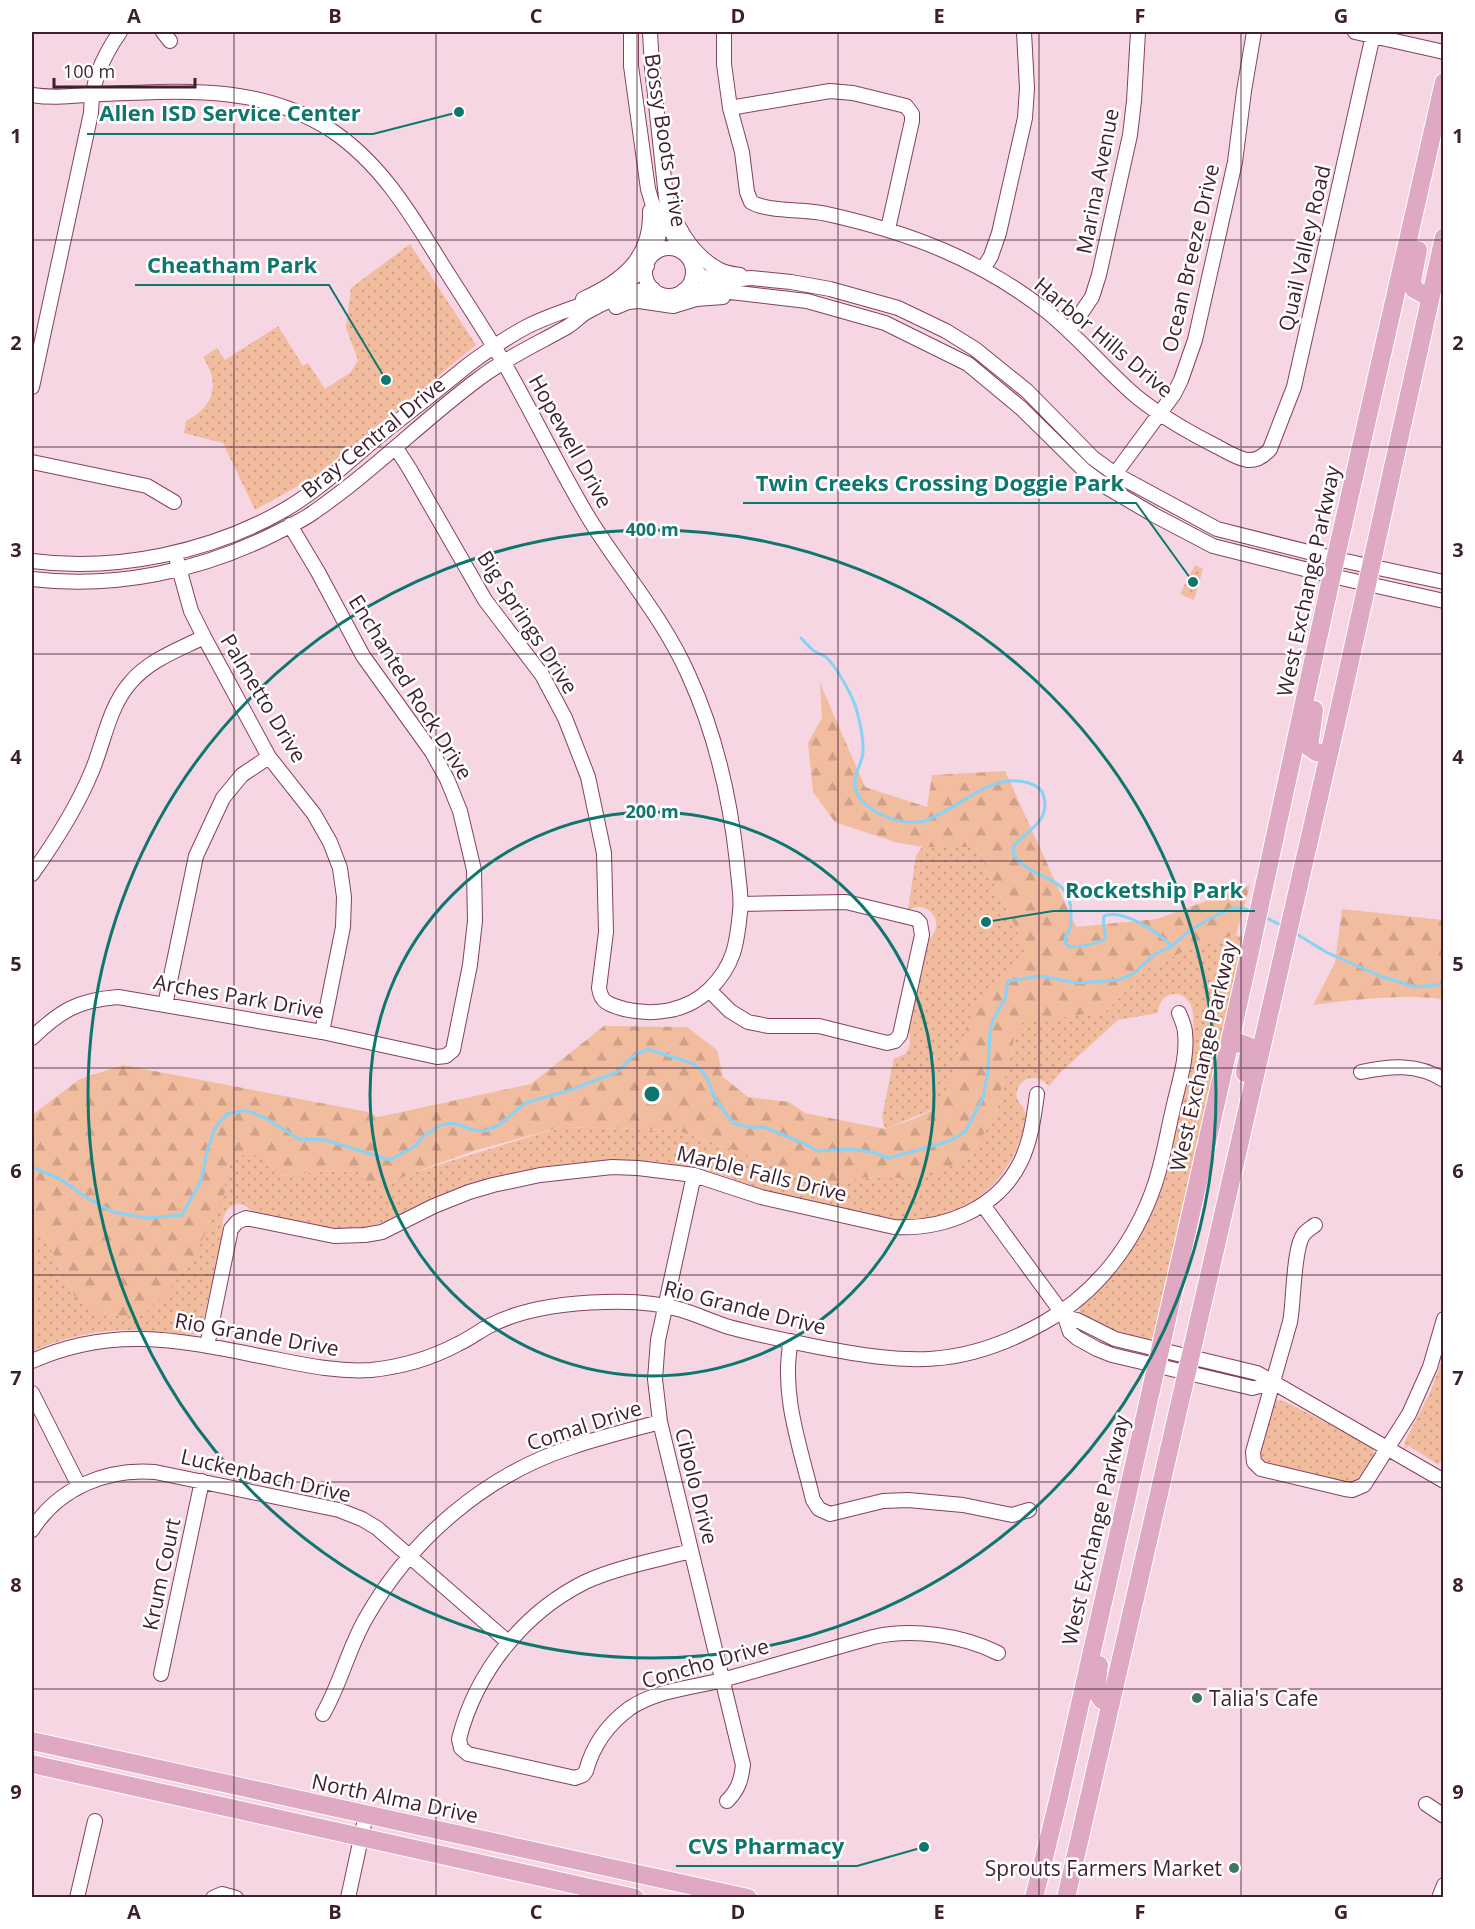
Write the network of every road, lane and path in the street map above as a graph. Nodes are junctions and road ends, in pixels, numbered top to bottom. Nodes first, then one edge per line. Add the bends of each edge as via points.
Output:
1 (120, 32) edge
2 (631, 32) edge
3 (650, 32) edge
4 (724, 32) edge
5 (1024, 32) edge
6 (1138, 32) edge
7 (1254, 32) edge
8 (1355, 32) edge
9 (1373, 36) junction
10 (1443, 52) edge
11 (1443, 82) edge
12 (91, 94) junction
13 (32, 95) edge
14 (729, 108) junction
15 (1437, 111) junction
16 (666, 186) junction
17 (648, 189) junction
18 (888, 229) junction
19 (1443, 237) edge
20 (680, 251) junction
21 (655, 254) junction
22 (646, 266) junction
23 (692, 266) junction
24 (983, 269) junction
25 (1439, 277) edge
26 (751, 278) junction
27 (653, 290) junction
28 (684, 290) junction
29 (743, 294) junction
30 (1437, 299) edge
31 (566, 309) junction
32 (568, 326) junction
33 (1070, 331) junction
34 (494, 346) junction
35 (504, 363) junction
36 (32, 387) edge
37 (1160, 413) junction
38 (396, 448) junction
39 (1256, 460) joint
40 (32, 462) edge
41 (1115, 474) junction
42 (174, 502) dead end
43 (290, 525) junction
44 (175, 553) junction
45 (32, 561) edge
46 (1334, 568) junction
47 (180, 569) junction
48 (1369, 575) junction
49 (32, 579) edge
50 (1443, 582) edge
51 (1443, 601) edge
52 (1321, 628) junction
53 (204, 638) junction
54 (1328, 755) junction
55 (269, 757) junction
56 (32, 874) edge
57 (741, 904) junction
58 (709, 990) junction
59 (608, 1004) joint
60 (165, 1005) junction
61 (1179, 1013) dead end
62 (322, 1032) junction
63 (32, 1038) edge
64 (1229, 1045) junction
65 (448, 1054) joint
66 (1361, 1072) dead end
67 (1443, 1080) edge
68 (1037, 1094) dead end
69 (694, 1175) junction
70 (1228, 1189) junction
71 (982, 1205) junction
72 (1315, 1225) dead end
73 (665, 1306) junction
74 (1063, 1315) junction
75 (1443, 1319) edge
76 (791, 1341) junction
77 (207, 1346) junction
78 (1157, 1358) junction
79 (32, 1361) edge
80 (1188, 1365) junction
81 (1272, 1383) junction
82 (32, 1393) edge
83 (660, 1422) junction
84 (1388, 1449) junction
85 (202, 1481) junction
86 (1443, 1481) edge
87 (79, 1486) junction
88 (1029, 1510) dead end
89 (1119, 1528) junction
90 (32, 1530) edge
91 (691, 1551) junction
92 (410, 1556) junction
93 (508, 1642) junction
94 (998, 1653) dead end
95 (161, 1674) dead end
96 (723, 1680) junction
97 (1111, 1701) junction
98 (323, 1714) dead end
99 (32, 1741) edge
100 (32, 1764) edge
101 (727, 1801) dead end
102 (1426, 1804) dead end
103 (366, 1815) junction
104 (1443, 1816) edge
105 (95, 1821) dead end
106 (361, 1838) junction
107 (1443, 1885) edge
108 (214, 1897) edge
109 (77, 1898) edge
110 (236, 1898) edge
111 (348, 1898) edge
112 (635, 1898) edge
113 (748, 1898) edge
114 (1034, 1898) edge
115 (1066, 1898) edge
116 (1439, 1898) edge

1 - 12 street via 105,55
2 - 17 street, Bossy Boots Drive via 631,66
3 - 16 street, Bossy Boots Drive
4 - 14 street
5 - 24 street via 1024,118 999,233
6 - 33 street, Marina Avenue via 1130,135 1099,275 1092,297
7 - 37 street, Ocean Breeze Drive via 1235,162 1195,340 1181,380
8 - 9 street
9 - 10 street
9 - 39 street, Quail Valley Road via 1294,387 1270,449
11 - 15 main road, West Exchange Parkway
12 - 13 street, Hopewell Drive via 63,98
12 - 34 street, Hopewell Drive via 177,91 240,95 294,111 331,131 371,163 397,194
12 - 36 street via 92,113
14 - 18 street, Harbor Hills Drive via 752,202
14 - 18 street via 830,91 901,103 910,109 912,121
15 - 30 main road via 1441,147 1412,281 1414,289
15 - 46 main road, West Exchange Parkway
16 - 20 street, Bossy Boots Drive via 669,225
16 - 26 street via 675,218 697,251 721,270
17 - 21 street, Bossy Boots Drive via 660,229
17 - 31 street via 650,232 640,255 610,284
18 - 24 street, Harbor Hills Drive
19 - 25 main road
20 - 21 street via 667,249
20 - 23 street
21 - 22 street
22 - 27 street via 646,277
22 - 31 street, Bray Central Drive via 616,290
23 - 26 street via 710,280
23 - 28 street via 691,281
24 - 33 street, Harbor Hills Drive
25 - 30 main road
26 - 41 street via 842,292 898,308 946,331 1027,391 1093,458
27 - 28 street via 670,296
27 - 32 street, Bray Central Drive via 630,292 585,313
28 - 29 street
29 - 32 street via 696,299 673,306 628,302 587,322
29 - 46 street via 831,306 905,332 968,364 1021,408 1085,471 1154,515 1213,546
30 - 48 main road
31 - 34 street, Bray Central Drive
32 - 35 street, Bray Central Drive
33 - 37 street, Harbor Hills Drive via 1127,387
34 - 35 street, Hopewell Drive
34 - 44 street, Bray Central Drive via 285,509 234,534
35 - 38 street, Bray Central Drive via 478,378
35 - 57 street, Hopewell Drive via 575,494 654,610 689,675 717,750 732,819
37 - 39 street, Harbor Hills Drive via 1227,452
37 - 41 street, Ocean Breeze Drive
38 - 43 street, Bray Central Drive via 312,514
38 - 59 street, Big Springs Drive via 485,600 542,675 566,719 588,777 604,853 606,932 598,988 600,997
40 - 42 street via 147,486
41 - 46 street via 1217,529
43 - 47 street, Bray Central Drive via 240,551
43 - 65 street, Enchanted Rock Drive via 363,656 432,752 460,811 474,870 475,921 454,1045
44 - 45 street, Bray Central Drive via 77,564
44 - 47 street, Palmetto Drive
46 - 48 street
46 - 52 main road, West Exchange Parkway
47 - 49 street, Bray Central Drive via 102,581
47 - 53 street, Palmetto Drive via 190,610
48 - 50 street
48 - 51 street
48 - 54 main road
52 - 54 main road via 1323,671 1310,747
52 - 64 main road, West Exchange Parkway
53 - 55 street, Palmetto Drive
53 - 56 street via 154,661 130,682 115,708 77,802
54 - 70 main road
55 - 60 street via 242,775 223,798 196,856
55 - 62 street, Palmetto Drive via 314,814 340,868 343,927
57 - 58 street, Hopewell Drive via 737,946 726,970
57 - 58 street via 846,902 920,923 922,935 900,1035 887,1043 819,1026 748,1022
58 - 59 street, Hopewell Drive via 681,1007 661,1012 637,1012
60 - 62 street, Arches Park Drive
60 - 63 street, Arches Park Drive via 118,997 94,999 55,1016
61 - 74 street, Rio Grande Drive via 1185,1030 1184,1060 1150,1198 1113,1264
62 - 65 street, Arches Park Drive via 437,1057
64 - 70 main road via 1244,1044 1248,1052 1225,1161
64 - 78 main road, West Exchange Parkway
66 - 67 street via 1405,1066
68 - 71 street, Marble Falls Drive via 1021,1161 999,1192
69 - 71 street, Marble Falls Drive via 767,1199 894,1227 944,1222
69 - 73 street, Cibolo Drive
69 - 77 street, Marble Falls Drive via 612,1167 530,1176 469,1192 398,1225 365,1235 334,1236 241,1219 231,1229
70 - 80 main road
71 - 74 street
72 - 81 street via 1302,1235 1292,1290 1293,1308
73 - 76 street, Rio Grande Drive via 739,1330
73 - 77 street, Rio Grande Drive via 608,1302 532,1311 489,1326 443,1352 370,1370 325,1369
73 - 83 street, Cibolo Drive via 655,1359
74 - 76 street, Rio Grande Drive via 988,1348 928,1360 877,1358
74 - 78 street via 1071,1332 1085,1343 1112,1354
75 - 84 street via 1421,1389
76 - 88 street via 787,1373 790,1402 813,1500 819,1509 830,1514 883,1501 908,1500 1012,1515
77 - 79 street, Rio Grande Drive via 161,1339 115,1339 65,1348
78 - 80 street
78 - 89 main road, West Exchange Parkway
80 - 81 street via 1252,1388
80 - 97 main road
81 - 84 street
81 - 84 street via 1253,1452 1254,1462 1261,1469 1352,1490 1369,1480
82 - 87 street
83 - 91 street, Cibolo Drive
83 - 92 street, Comal Drive via 572,1447 516,1471 465,1503
84 - 86 street
85 - 87 street, Luckenbach Drive via 144,1471 106,1475
85 - 92 street, Luckenbach Drive via 339,1510 377,1528
85 - 95 street, Krum Court
87 - 90 street, Luckenbach Drive via 54,1504
89 - 97 main road via 1117,1578 1096,1686 1102,1700
89 - 114 main road, West Exchange Parkway
91 - 93 street via 585,1582 544,1608
91 - 96 street, Cibolo Drive
92 - 93 street, Luckenbach Drive
92 - 98 street, Comal Drive via 365,1618
93 - 96 street, Concho Drive via 469,1708 459,1739 461,1748 468,1754 570,1778 586,1771 604,1733 632,1707 654,1696
94 - 96 street, Concho Drive via 985,1646 899,1632
96 - 101 street, Cibolo Drive via 743,1765 737,1791
97 - 115 main road
99 - 103 main road, North Alma Drive
100 - 106 main road
102 - 104 street
103 - 106 street
103 - 113 main road, North Alma Drive
105 - 109 street
106 - 111 street
106 - 112 main road
107 - 116 street
108 - 110 street via 222,1894

